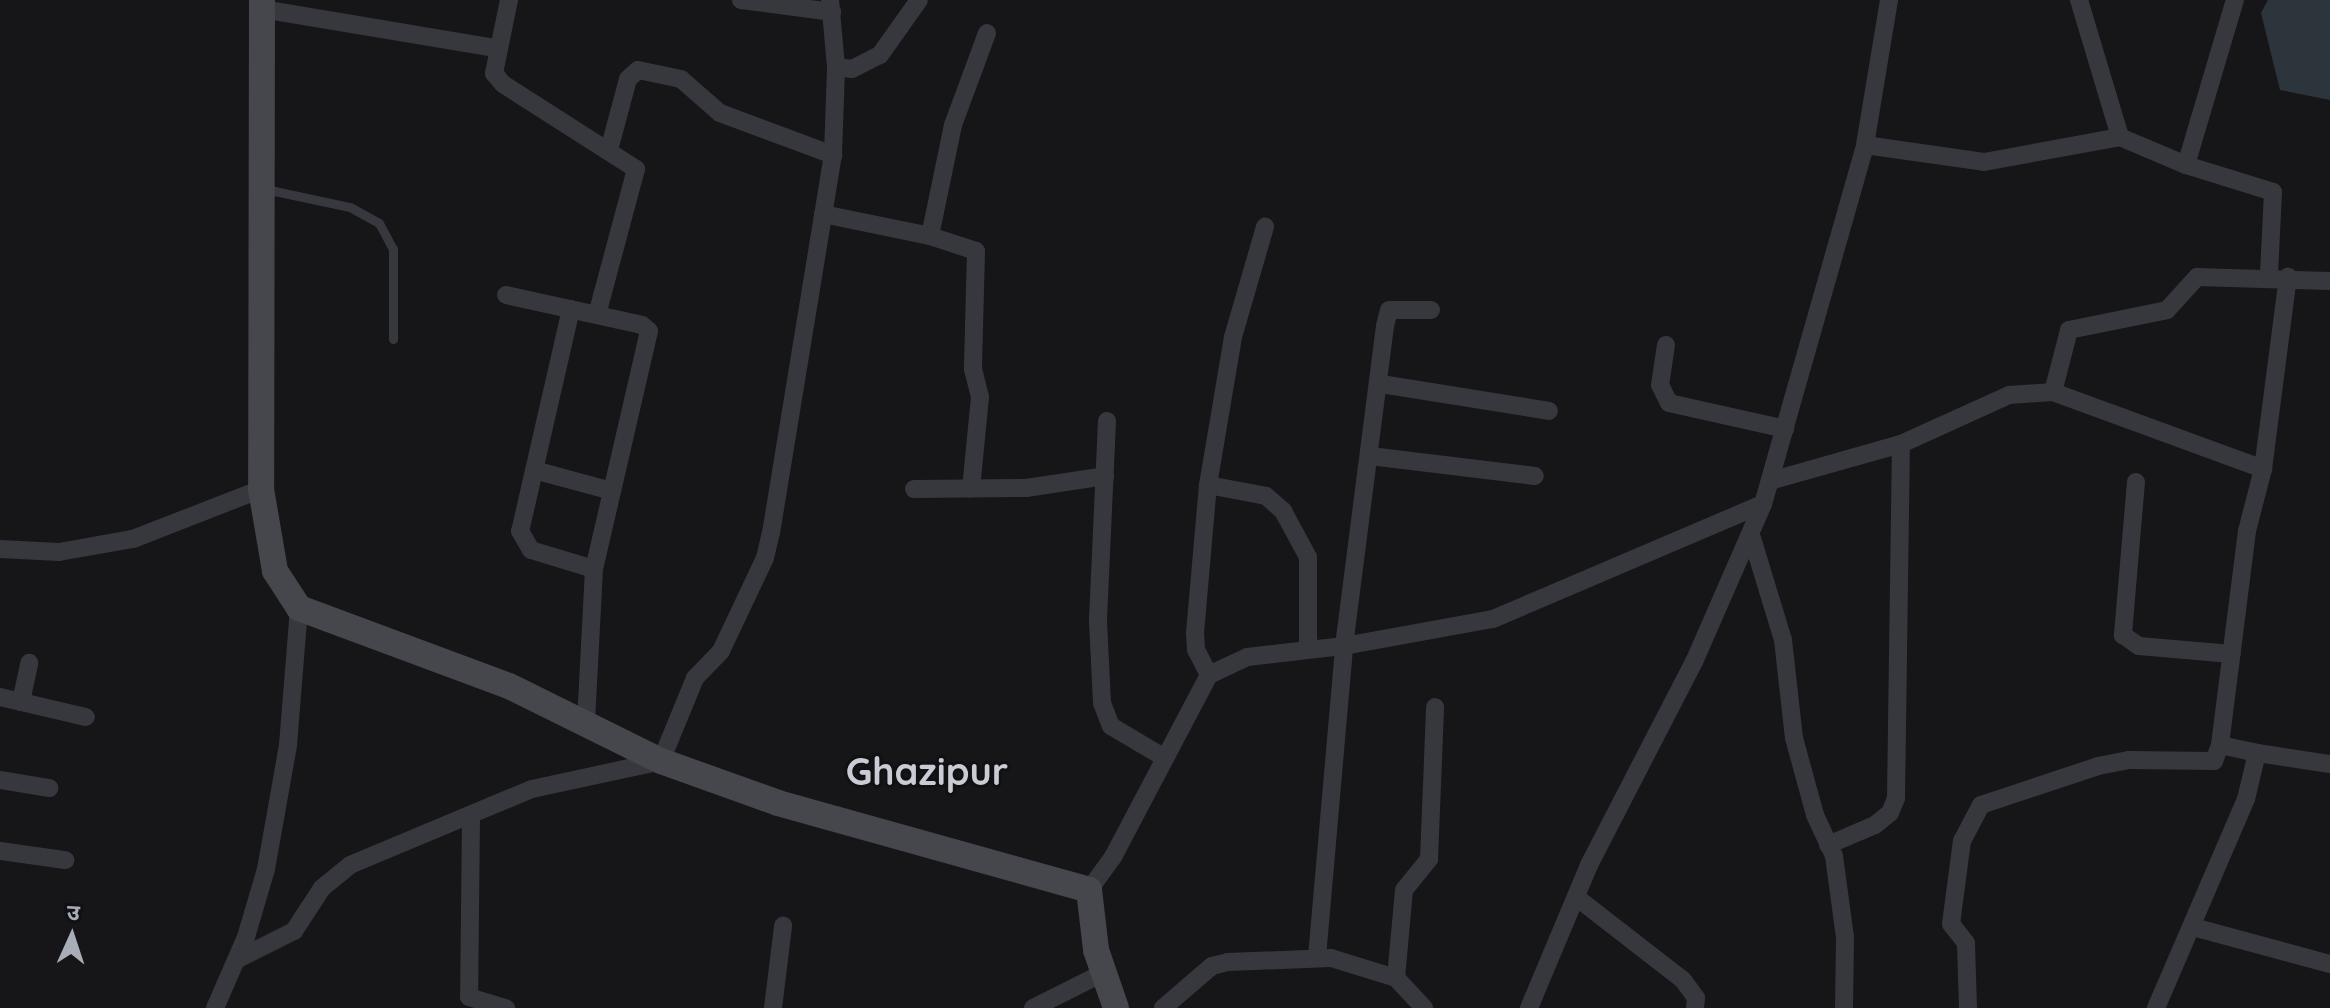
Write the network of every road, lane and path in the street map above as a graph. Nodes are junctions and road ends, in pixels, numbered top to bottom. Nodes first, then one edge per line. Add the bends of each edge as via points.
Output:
1 (509, 0) edge
2 (741, 0) edge
3 (919, 0) edge
4 (1889, 0) edge
5 (2079, 0) edge
6 (2235, 0) edge
7 (262, 5) edge
8 (831, 6) edge
9 (987, 33) dead end
10 (496, 48) junction
11 (836, 67) junction
12 (2120, 137) junction
13 (1865, 145) junction
14 (609, 150) junction
15 (833, 155) junction
16 (2186, 165) junction
17 (262, 188) junction
18 (823, 214) junction
19 (1265, 227) dead end
20 (930, 236) junction
21 (2269, 275) junction
22 (2288, 277) junction
23 (2330, 281) edge
24 (506, 295) dead end
25 (571, 309) junction
26 (1431, 310) dead end
27 (597, 315) junction
28 (393, 339) dead end
29 (1666, 345) dead end
30 (1381, 384) junction
31 (2053, 392) junction
32 (1549, 411) dead end
33 (1107, 421) dead end
34 (1785, 429) junction
35 (1901, 444) junction
36 (1370, 456) junction
37 (2263, 469) junction
38 (534, 470) junction
39 (1105, 476) junction
40 (1535, 476) dead end
41 (1770, 481) junction
42 (2136, 482) dead end
43 (1208, 485) junction
44 (261, 489) junction
45 (914, 489) dead end
46 (971, 489) junction
47 (612, 491) junction
48 (1763, 504) junction
49 (1752, 538) junction
50 (0, 549) edge
51 (594, 569) junction
52 (299, 608) junction
53 (1344, 646) junction
54 (1308, 648) junction
55 (2232, 654) junction
56 (29, 663) dead end
57 (1209, 675) junction
58 (0, 697) edge
59 (21, 702) junction
60 (1435, 707) dead end
61 (86, 717) dead end
62 (586, 720) junction
63 (2220, 745) junction
64 (2257, 753) junction
65 (1165, 758) junction
66 (661, 761) junction
67 (2330, 764) edge
68 (0, 780) edge
69 (49, 788) dead end
70 (471, 816) junction
71 (1828, 845) junction
72 (0, 851) edge
73 (65, 860) dead end
74 (1089, 890) junction
75 (1576, 897) junction
76 (783, 926) dead end
77 (2193, 927) junction
78 (1317, 957) junction
79 (238, 959) junction
80 (2330, 964) edge
81 (1103, 973) junction
82 (1396, 978) junction
83 (218, 1007) edge
84 (506, 1008) edge
85 (773, 1008) edge
86 (1033, 1008) edge
87 (1116, 1008) edge
88 (1163, 1008) edge
89 (1424, 1008) edge
90 (1529, 1008) edge
91 (1695, 1008) edge
92 (1844, 1008) edge
93 (1968, 1008) edge
94 (2156, 1008) edge

1 - 10 street
2 - 8 street
3 - 11 street via 880,55 852,69
4 - 13 street
5 - 12 street
6 - 16 street
7 - 10 street
7 - 17 street
8 - 11 street
9 - 20 street via 953,125
10 - 14 street via 494,73 503,84
11 - 15 street
12 - 13 street via 1984,162
12 - 16 street
13 - 34 street
14 - 15 street via 628,79 638,70 681,79 720,113
14 - 27 street via 633,164 636,176
15 - 18 street
16 - 21 street via 2273,192
17 - 28 lane via 350,207 379,223 393,249
17 - 44 street
18 - 20 street
18 - 66 street via 765,558 721,651 695,678
19 - 43 street via 1233,337
20 - 46 street via 976,251 973,369 980,397
21 - 22 street
21 - 31 street via 2197,277 2167,310 2069,330
22 - 23 street
22 - 37 street
24 - 25 street
25 - 27 street
25 - 38 street
26 - 30 street via 1389,310
27 - 47 street via 649,331
29 - 34 street via 1660,385 1669,403
30 - 32 street
30 - 36 street
31 - 35 street via 2009,395
31 - 37 street
33 - 39 street
34 - 41 street
35 - 41 street
35 - 71 street via 1896,798 1890,813 1875,825
36 - 40 street
36 - 53 street
37 - 55 street via 2247,531
38 - 47 street
38 - 51 street via 520,531 523,544
39 - 46 street via 1026,488
39 - 65 street via 1098,621 1102,703 1111,726
41 - 48 street
42 - 55 street via 2123,635 2139,646
43 - 54 street via 1266,496 1283,511 1308,557
43 - 57 street via 1195,641
44 - 50 street via 133,539 59,552
44 - 52 street via 275,571
45 - 46 street
47 - 51 street
48 - 49 street
48 - 53 street via 1493,619
49 - 71 street via 1783,640 1794,738
49 - 75 street
51 - 62 street
52 - 62 street
52 - 79 street via 281,792 259,897
53 - 54 street
53 - 78 street via 1327,891
54 - 57 street via 1247,657
55 - 63 street
56 - 59 street
57 - 65 street
58 - 59 street
59 - 61 street
60 - 82 street via 1429,859 1404,890
62 - 66 street
63 - 64 street
63 - 93 street via 2214,761 2142,759 2098,766 1981,805 1962,841 1951,924 1966,943
64 - 67 street
64 - 77 street via 2246,799
65 - 74 street via 1113,857
66 - 70 street via 532,789
66 - 74 street via 778,803
68 - 69 street
70 - 79 street via 350,865 322,888 294,931
70 - 84 street via 469,997
71 - 92 street via 1845,937
72 - 73 street
74 - 81 street
75 - 90 street
75 - 91 street via 1683,980 1696,998
76 - 85 street
77 - 80 street
77 - 94 street
78 - 82 street
78 - 88 street via 1212,966
79 - 83 street
81 - 86 street
81 - 87 street
82 - 89 street

